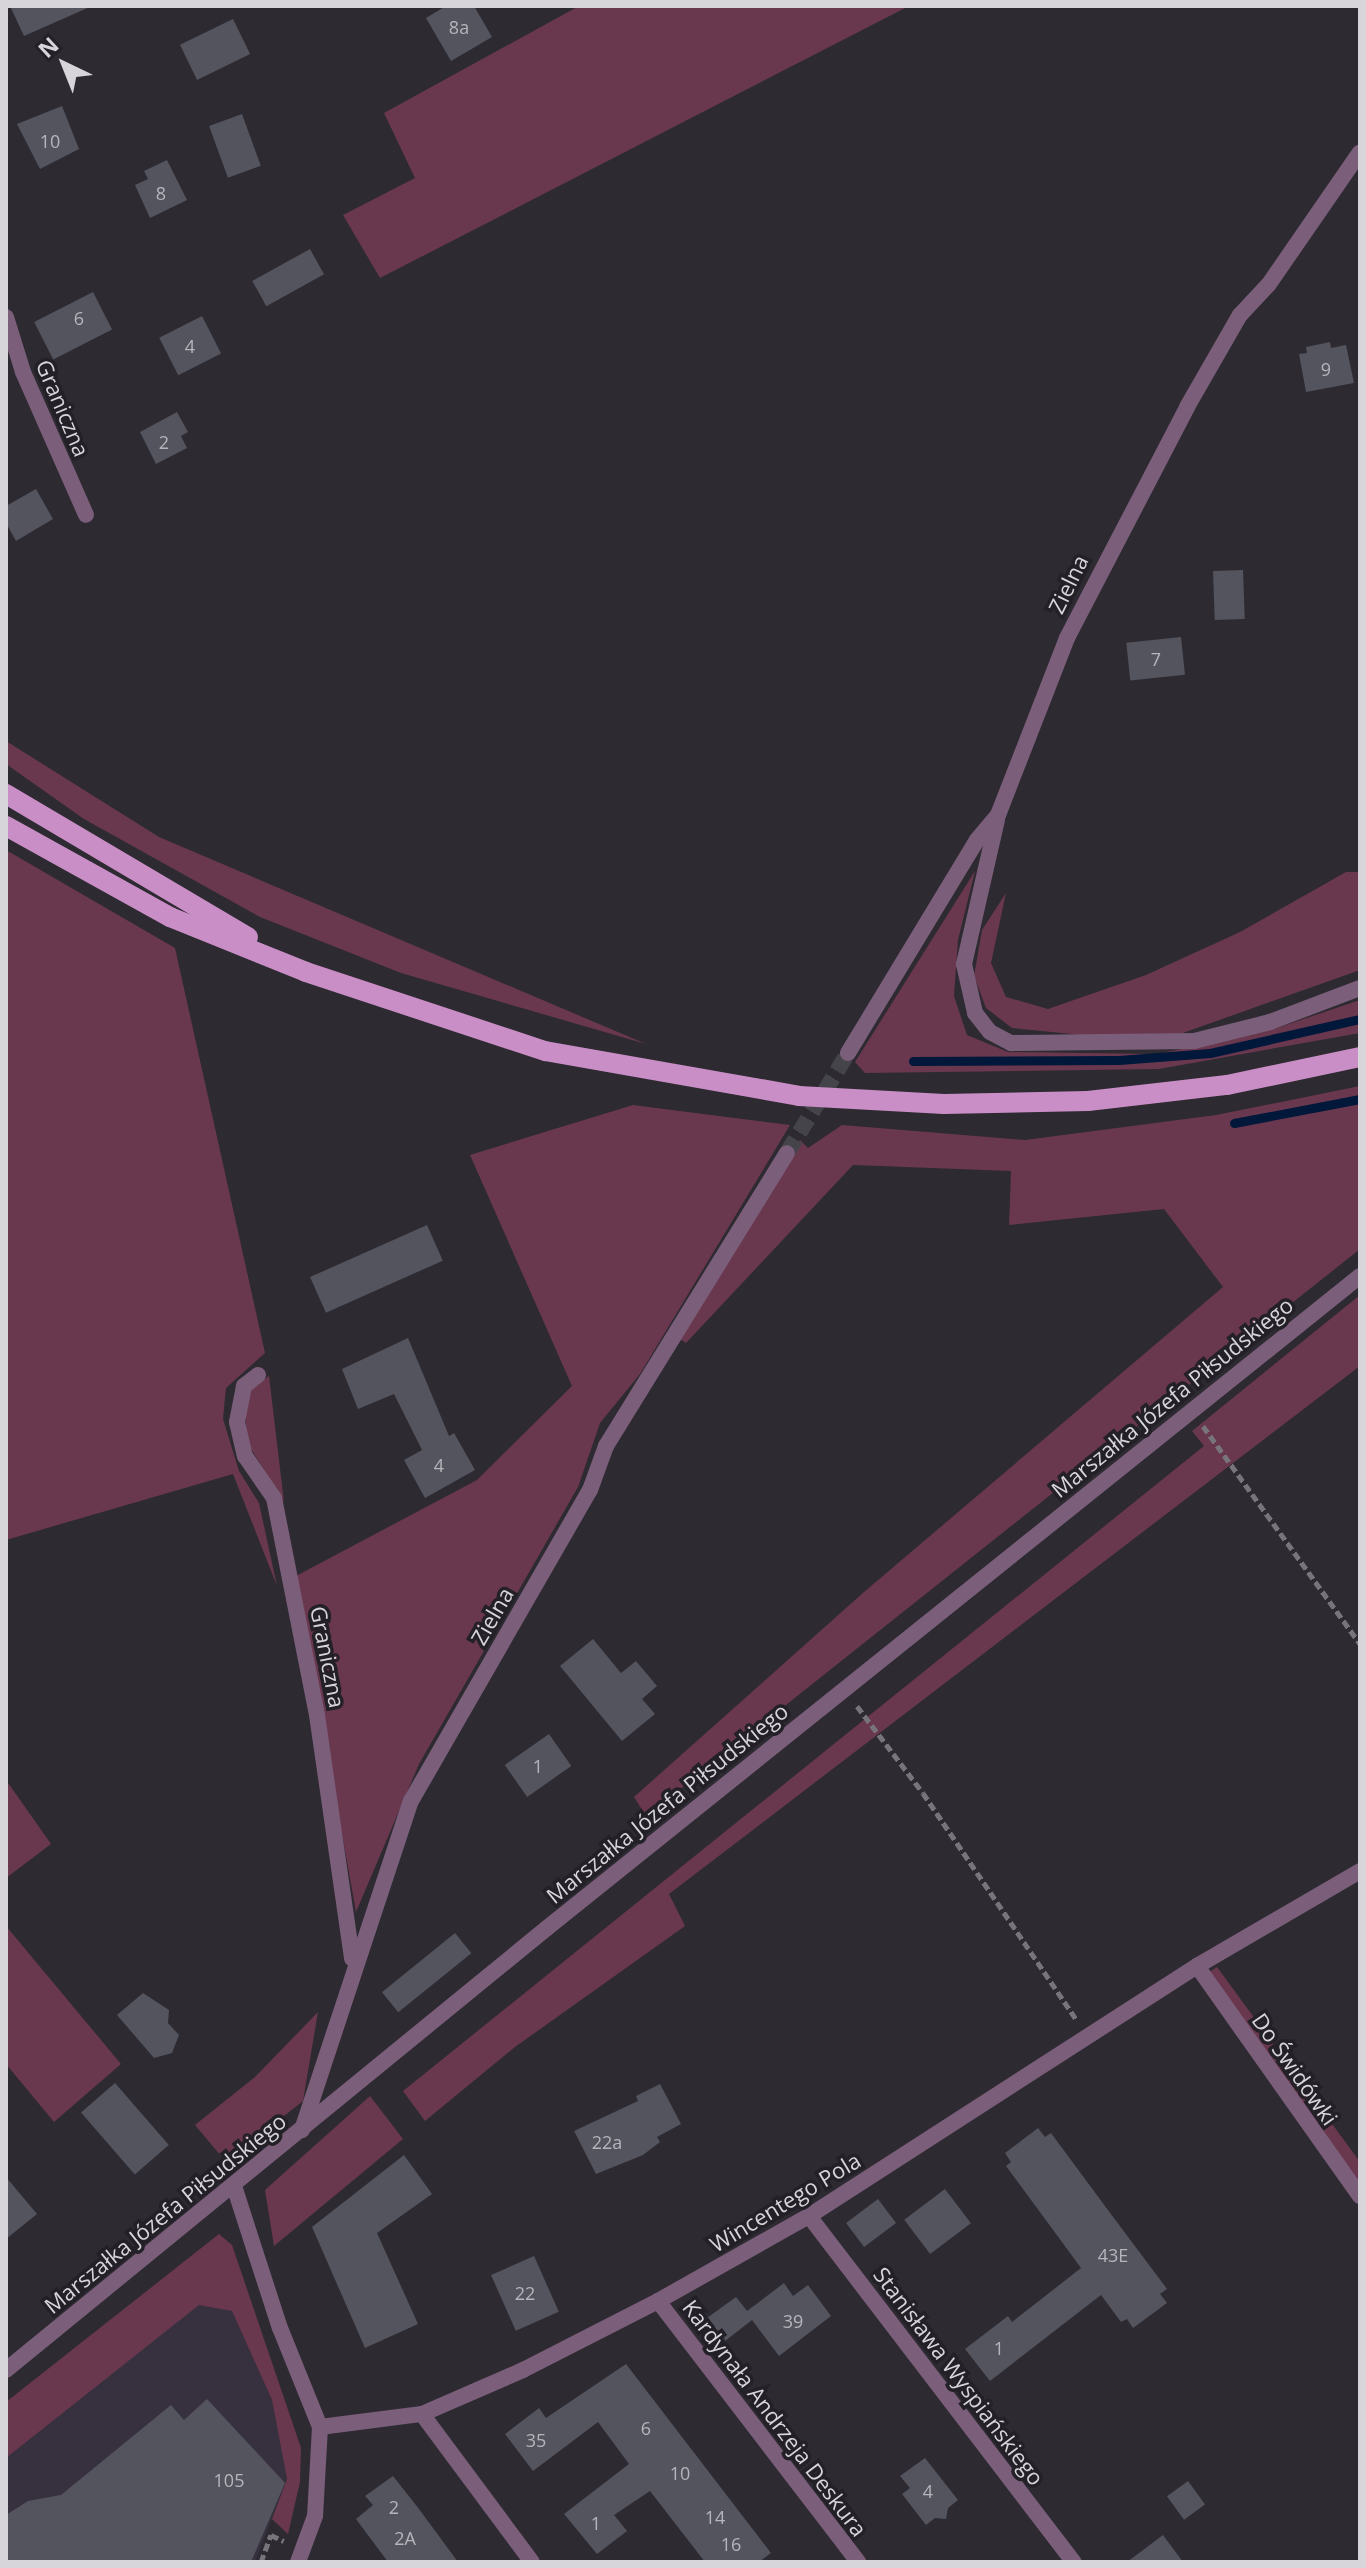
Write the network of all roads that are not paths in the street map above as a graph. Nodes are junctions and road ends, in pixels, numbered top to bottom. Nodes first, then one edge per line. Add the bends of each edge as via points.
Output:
1 (1360, 152) edge
2 (6, 317) edge
3 (86, 515) dead end
4 (6, 794) edge
5 (998, 815) junction
6 (6, 826) edge
7 (306, 972) junction
8 (1360, 988) edge
9 (848, 1053) tunnel mouth
10 (1360, 1057) edge
11 (787, 1153) tunnel mouth
12 (1360, 1276) edge
13 (258, 1375) dead end
14 (1360, 1871) edge
15 (352, 1965) junction
16 (1197, 1966) junction
17 (301, 2132) junction
18 (234, 2186) junction
19 (1360, 2196) edge
20 (809, 2216) junction
21 (658, 2301) junction
22 (6, 2370) edge
23 (422, 2414) junction
24 (320, 2427) junction
25 (301, 2555) edge
26 (532, 2562) edge
27 (858, 2562) edge
28 (1074, 2562) edge

1 - 5 street, Zielna via 1269,284 1240,315 1120,527 1067,638
2 - 3 street, Graniczna via 23,372
4 - 7 main road
5 - 8 street via 964,964 975,1013 990,1032 1011,1043 1194,1041 1270,1022
5 - 9 street, Zielna via 977,840
6 - 7 main road via 170,917
7 - 10 main road via 545,1051 799,1096 944,1104 1088,1101 1227,1085
11 - 15 street, Zielna via 606,1446 590,1490 411,1801
12 - 17 street, Marszałka Józefa Piłsudskiego
13 - 15 street, Graniczna via 244,1386 237,1422 245,1456 274,1498 317,1715
14 - 16 street, Wincentego Pola
15 - 17 street, Zielna
16 - 19 street, Do Świdówki
16 - 20 street, Wincentego Pola
17 - 18 street, Marszałka Józefa Piłsudskiego
18 - 22 street, Marszałka Józefa Piłsudskiego
18 - 24 street via 280,2328
20 - 21 street, Wincentego Pola
20 - 28 street, Stanisława Wyspiańskiego
21 - 23 street, Wincentego Pola
21 - 27 street, Kardynała Andrzeja Deskura
23 - 24 street, Wincentego Pola
23 - 26 street
24 - 25 street via 315,2516

